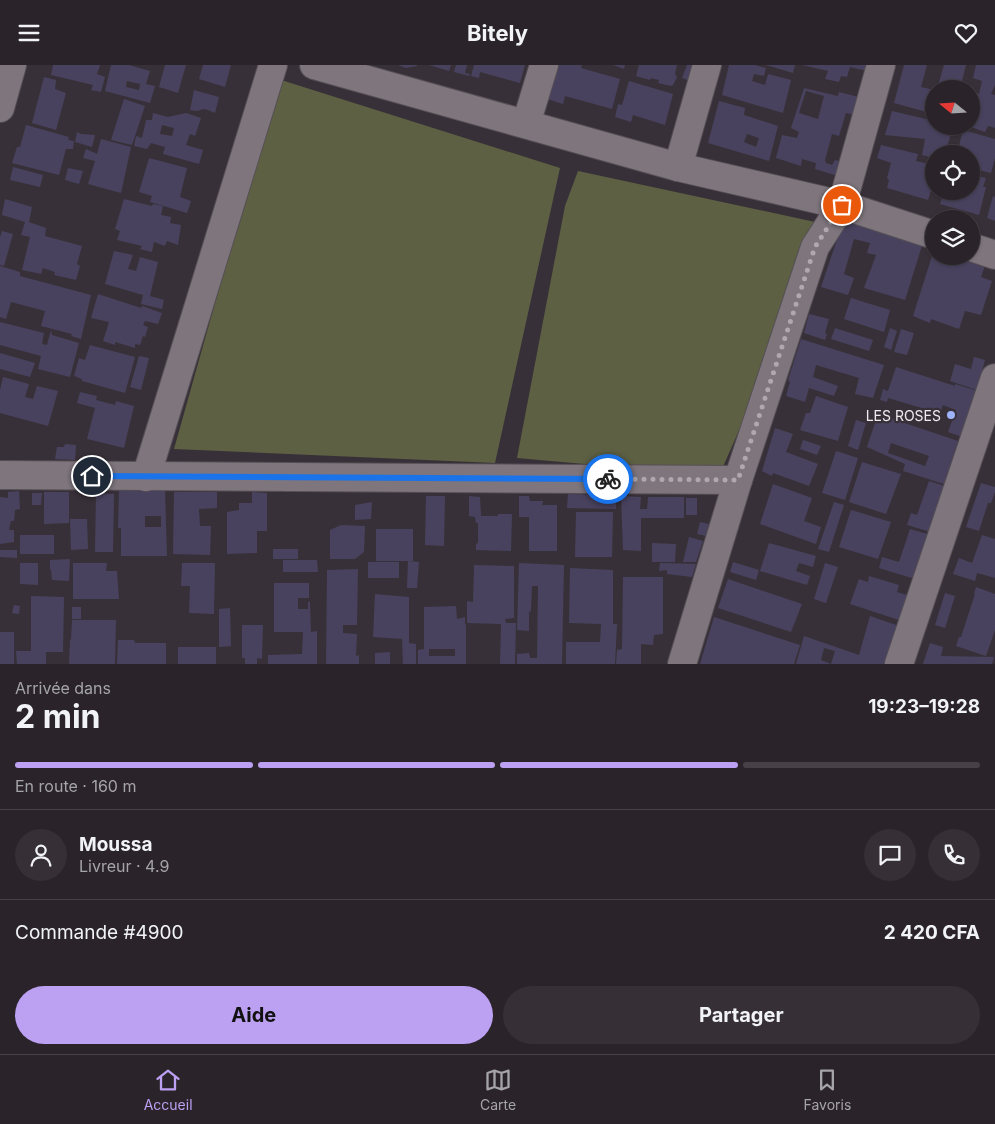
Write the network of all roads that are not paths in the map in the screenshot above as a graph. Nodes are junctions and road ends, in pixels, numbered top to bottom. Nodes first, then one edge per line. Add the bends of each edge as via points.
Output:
1 (12, 65) edge
2 (273, 65) edge
3 (314, 65) edge
4 (544, 65) edge
5 (707, 65) edge
6 (881, 65) edge
7 (369, 72) edge
8 (0, 108) edge
9 (526, 124) junction
10 (678, 167) junction
11 (842, 205) junction
12 (925, 232) edge
13 (980, 250) edge
14 (995, 255) edge
15 (995, 378) edge
16 (0, 475) edge
17 (146, 477) junction
18 (738, 480) junction
19 (682, 664) edge
20 (899, 664) edge

1 - 8 street
2 - 17 street
3 - 7 street
4 - 9 street
5 - 10 street
6 - 11 street
7 - 9 street
9 - 10 street
10 - 11 street
11 - 12 street
11 - 18 street via 815,247
13 - 14 street
15 - 20 street
16 - 17 street
17 - 18 street
18 - 19 street

